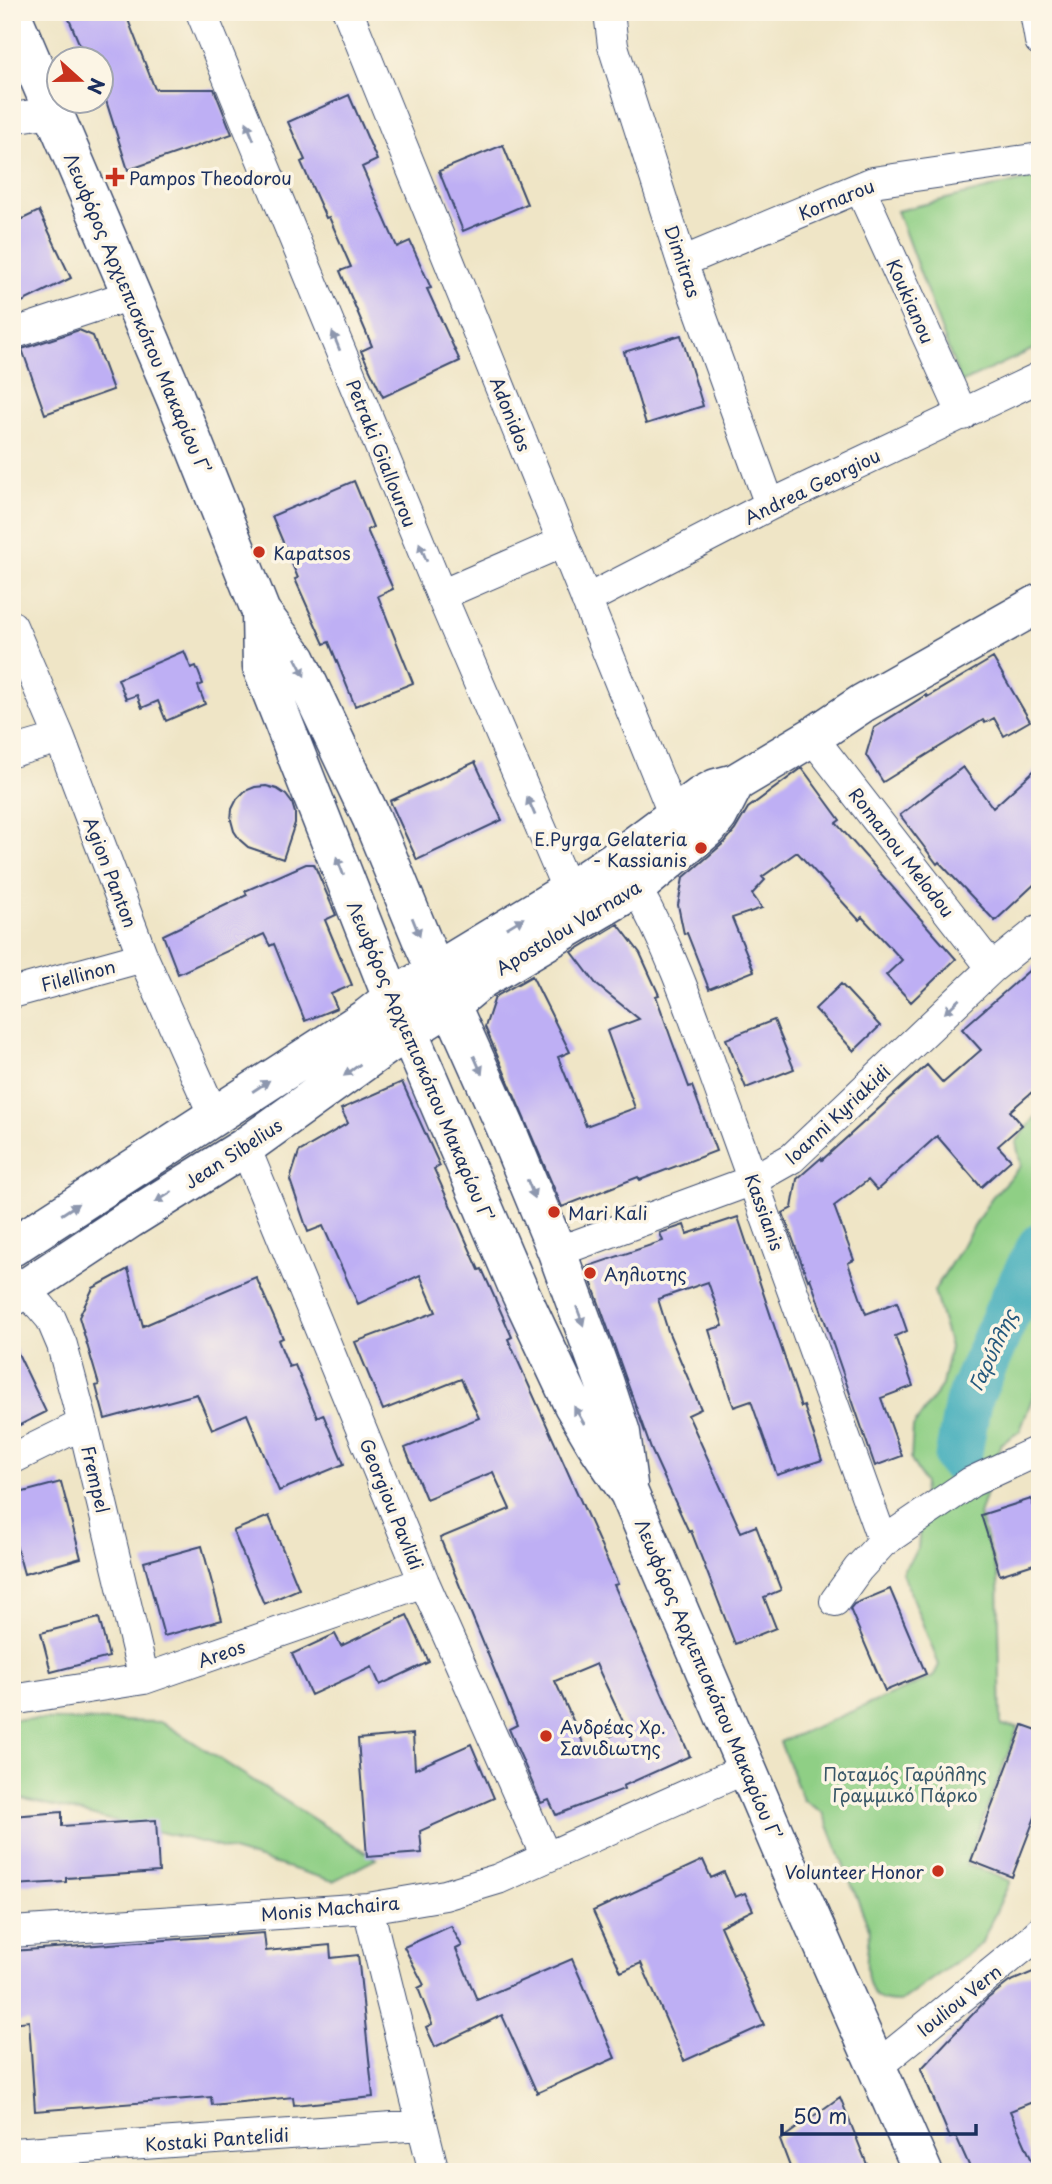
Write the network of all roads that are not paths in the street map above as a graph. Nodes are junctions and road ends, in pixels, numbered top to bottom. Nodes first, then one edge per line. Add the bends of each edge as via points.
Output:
1 (201, 12) edge
2 (348, 12) edge
3 (609, 12) edge
4 (1035, 12) edge
5 (12, 15) edge
6 (1040, 41) edge
7 (46, 97) edge
8 (46, 113) edge
9 (54, 116) edge
10 (12, 118) edge
11 (1040, 158) edge
12 (860, 188) junction
13 (682, 262) junction
14 (130, 295) junction
15 (12, 334) edge
16 (1040, 377) edge
17 (963, 415) junction
18 (770, 505) junction
19 (563, 542) junction
20 (441, 595) junction
21 (586, 600) junction
22 (1040, 603) edge
23 (261, 612) junction
24 (12, 626) edge
25 (812, 737) junction
26 (60, 738) junction
27 (12, 752) edge
28 (735, 783) junction
29 (674, 816) junction
30 (636, 888) junction
31 (568, 891) junction
32 (1040, 929) edge
33 (143, 957) junction
34 (992, 968) junction
35 (443, 988) junction
36 (12, 993) edge
37 (400, 1014) junction
38 (214, 1116) junction
39 (245, 1147) junction
40 (754, 1180) junction
41 (12, 1247) edge
42 (557, 1252) junction
43 (16, 1289) edge
44 (83, 1424) junction
45 (1040, 1450) edge
46 (12, 1459) edge
47 (629, 1493) junction
48 (883, 1542) junction
49 (424, 1583) junction
50 (835, 1601) dead end
51 (144, 1679) junction
52 (12, 1700) edge
53 (747, 1768) junction
54 (546, 1857) junction
55 (368, 1908) junction
56 (1040, 1931) edge
57 (12, 1932) edge
58 (876, 2067) junction
59 (422, 2125) junction
60 (12, 2153) edge
61 (434, 2172) edge
62 (923, 2172) edge

20 -> 1 street, Petraki Giallourou
2 - 19 street, Adonidos
3 - 13 street, Dimitras via 613,46
4 - 6 street
5 - 7 main road, Λεωφόρος Αρχιεπισκόπου Μακαρίου Γ’
8 - 10 street
9 - 14 main road, Λεωφόρος Αρχιεπισκόπου Μακαρίου Γ’
11 - 12 street, Kornarou via 873,182
12 - 13 street, Kornarou
12 - 17 street, Koukianou
13 - 18 street, Dimitras
14 - 15 street
14 - 23 main road, Λεωφόρος Αρχιεπισκόπου Μακαρίου Γ’
16 - 17 street, Andrea Georgiou
17 - 18 street, Andrea Georgiou
18 - 21 street, Andrea Georgiou
19 - 20 street
19 - 21 street, Adonidos
31 -> 20 street, Petraki Giallourou
21 - 29 street, Adonidos
22 - 25 main road, Apostolou Varnava
23 -> 35 main road, Λεωφόρος Αρχιεπισκόπου Μακαρίου Γ’ via 297,660 372,819
37 -> 23 main road, Λεωφόρος Αρχιεπισκόπου Μακαρίου Γ’ via 262,668
24 - 26 street, Agion Panton
25 - 28 main road, Apostolou Varnava
25 - 34 street, Romanou Melodou
26 - 27 street
26 - 33 street, Agion Panton
28 - 29 main road, Apostolou Varnava via 701,796
28 - 30 main road, Apostolou Varnava via 708,828
29 - 31 main road, Apostolou Varnava
30 - 35 main road, Apostolou Varnava via 482,979
30 - 40 street, Kassianis via 674,967
35 -> 31 main road, Apostolou Varnava
32 - 34 street, Ioanni Kyriakidi
33 - 36 street, Filellinon
33 - 38 street, Agion Panton
34 -> 40 street, Ioanni Kyriakidi via 792,1158
35 - 37 main road, Jean Sibelius
35 -> 42 main road, Λεωφόρος Αρχιεπισκόπου Μακαρίου Γ’
38 -> 37 main road, Jean Sibelius via 368,1017
37 -> 39 main road, Jean Sibelius
47 -> 37 main road, Λεωφόρος Αρχιεπισκόπου Μακαρίου Γ’ via 573,1405
41 -> 38 main road, Jean Sibelius
39 -> 43 main road, Jean Sibelius
39 - 49 street, Georgiou Pavlidi
40 - 42 street, Ioanni Kyriakidi
40 - 48 street, Kassianis
42 -> 47 main road, Λεωφόρος Αρχιεπισκόπου Μακαρίου Γ’ via 621,1433
43 - 44 street, Frempel via 40,1306 56,1329
44 - 46 street
44 - 51 street, Frempel
45 - 48 street via 971,1482
47 - 53 main road, Λεωφόρος Αρχιεπισκόπου Μακαρίου Γ’
48 - 50 street
49 - 51 street, Areos
49 - 54 street, Georgiou Pavlidi
51 - 52 street, Areos
53 - 54 street, Monis Machaira
53 - 58 main road, Λεωφόρος Αρχιεπισκόπου Μακαρίου Γ’
54 - 55 street, Monis Machaira via 468,1889
55 - 57 street, Monis Machaira
55 - 59 street
56 - 58 street, Iouliou Vern
58 - 62 main road, Λεωφόρος Αρχιεπισκόπου Μακαρίου Γ’
59 - 60 street, Kostaki Pantelidi
59 - 61 street

